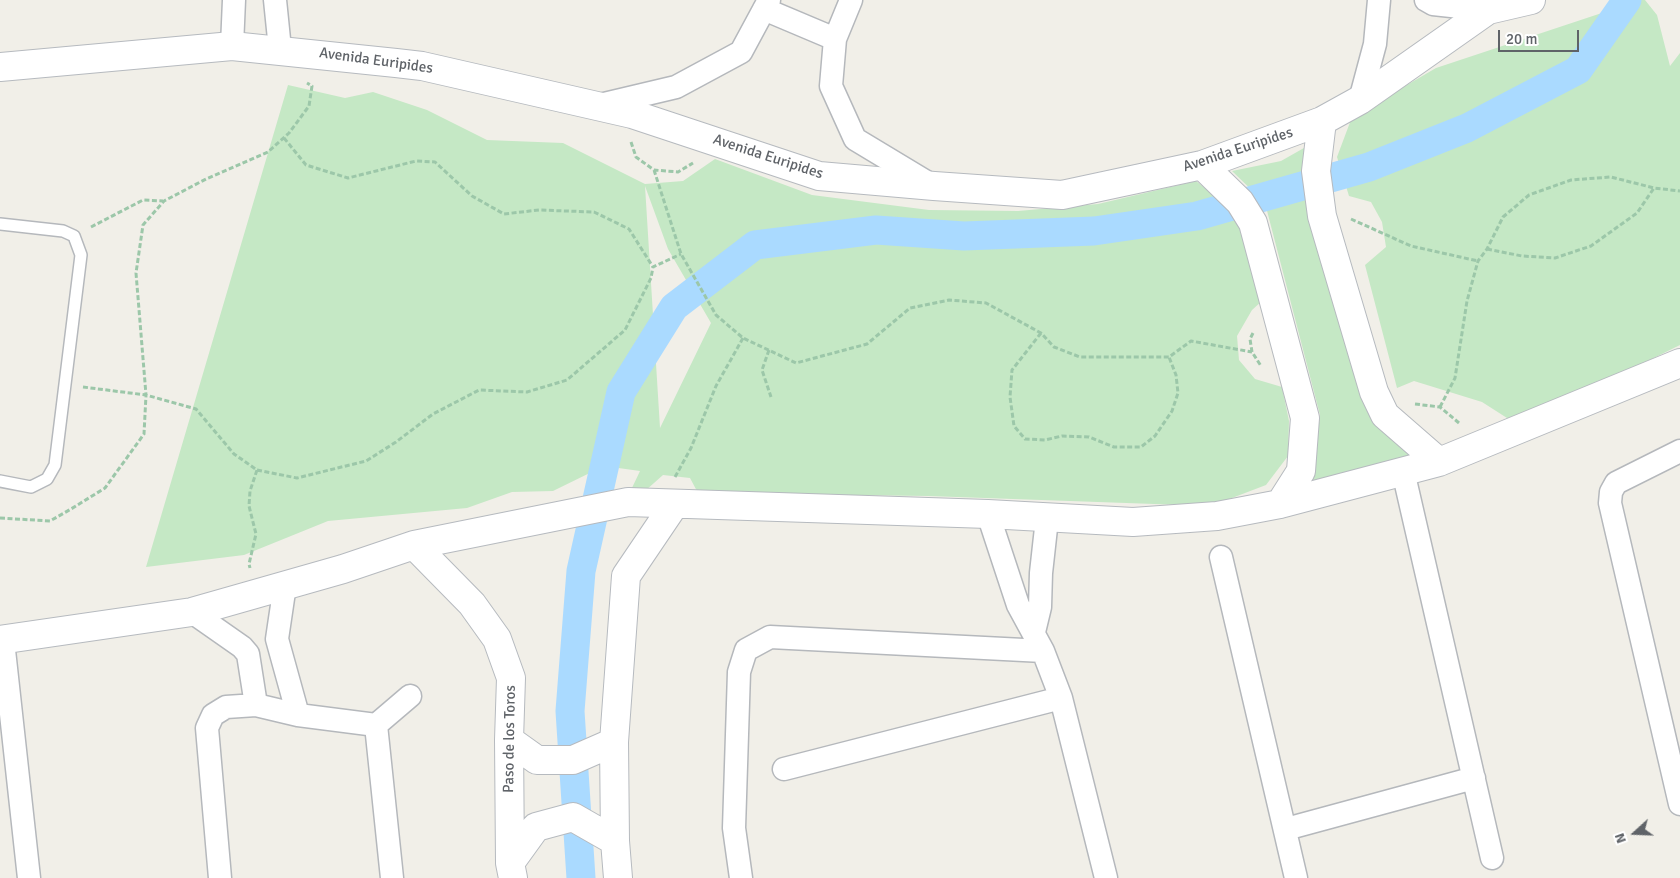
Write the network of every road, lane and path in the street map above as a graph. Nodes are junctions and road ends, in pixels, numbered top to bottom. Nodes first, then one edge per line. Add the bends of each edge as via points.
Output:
1 (234, 0) edge
2 (275, 0) edge
3 (851, 0) edge
4 (1426, 0) edge
5 (1531, 0) edge
6 (1381, 1) edge
7 (767, 4) edge
8 (1493, 5) edge
9 (836, 39) junction
10 (232, 46) junction
11 (280, 49) junction
12 (2, 68) edge
13 (304, 82) dead end
14 (1360, 100) junction
15 (600, 105) junction
16 (1322, 121) junction
17 (284, 138) junction
18 (1202, 165) junction
19 (654, 170) dead end
20 (934, 186) junction
21 (1654, 188) junction
22 (1680, 191) edge
23 (164, 201) junction
24 (5, 224) edge
25 (1380, 232) dead end
26 (74, 236) junction
27 (1487, 249) junction
28 (681, 254) junction
29 (1478, 261) junction
30 (653, 267) junction
31 (1041, 333) junction
32 (743, 338) junction
33 (769, 350) junction
34 (1252, 352) dead end
35 (1169, 358) junction
36 (1679, 367) edge
37 (65, 385) junction
38 (146, 395) junction
39 (771, 397) dead end
40 (1440, 407) junction
41 (1385, 416) junction
42 (1680, 451) edge
43 (1468, 452) junction
44 (1439, 462) junction
45 (257, 470) junction
46 (1403, 471) junction
47 (0, 481) edge
48 (667, 504) junction
49 (1280, 504) junction
50 (988, 514) junction
51 (0, 518) edge
52 (1047, 519) junction
53 (414, 544) junction
54 (1221, 557) dead end
55 (285, 585) junction
56 (257, 594) junction
57 (192, 612) junction
58 (2, 640) edge
59 (1039, 641) junction
60 (410, 696) dead end
61 (1061, 698) junction
62 (256, 705) junction
63 (298, 716) junction
64 (376, 725) junction
65 (509, 740) junction
66 (614, 742) junction
67 (784, 769) dead end
68 (1474, 778) junction
69 (1680, 804) edge
70 (1286, 829) junction
71 (615, 841) junction
72 (1492, 858) dead end
73 (512, 870) edge
74 (29, 878) edge
75 (220, 878) edge
76 (392, 878) edge
77 (618, 878) edge
78 (741, 878) edge
79 (1106, 878) edge
80 (1296, 878) edge

1 - 10 street
2 - 11 street
3 - 9 street
4 - 8 street via 1433,4
5 - 8 street, Avenida Euripides
6 - 14 street via 1375,44
7 - 9 street
7 - 15 street via 741,52 676,87
8 - 14 street, Avenida Euripides
9 - 20 street via 831,86 854,139
10 - 11 street, Avenida Euripides
10 - 12 street, Avenida Euripides
11 - 15 street, Avenida Euripides via 422,66
13 - 17 path via 312,86 309,106
14 - 16 street, Avenida Euripides
15 - 20 street, Avenida Euripides via 819,176
16 - 18 street, Avenida Euripides
16 - 41 street via 1316,171 1322,214 1374,392
17 - 23 path via 268,152
17 - 30 path via 306,165 348,178 416,161 435,162 472,196 504,214 540,210 594,212 629,229
18 - 20 street, Avenida Euripides via 1062,195
18 - 49 street via 1246,212 1305,418 1301,471
19 - 28 path
21 - 22 path
21 - 27 path via 1638,213 1591,246 1555,258
21 - 27 path via 1611,177 1572,180 1529,195 1503,218
23 - 26 path via 143,200
23 - 38 path via 142,225 136,273
24 - 26 lane via 63,231
25 - 29 path via 1411,246
26 - 37 lane via 81,255
27 - 29 path
28 - 30 path
28 - 32 path via 716,315
29 - 40 path via 1467,302 1455,378
30 - 45 path via 651,278 625,330 567,380 527,392 479,390 433,414 366,461 296,478
31 - 33 path via 986,304 949,300 910,308 866,344 796,363
31 - 35 path via 1054,347 1080,357
31 - 35 path via 1012,370 1010,397 1014,426 1025,439 1089,437 1114,446 1141,447 1154,436 1172,411 1178,393 1176,375
32 - 33 path
32 - 48 path via 716,386
33 - 39 path via 762,370
34 - 35 path via 1191,341
36 - 43 street
37 - 38 path
37 - 47 lane via 55,465 47,479 31,487
38 - 45 path via 196,409 234,454
38 - 51 path via 144,434 105,488 50,521
40 - 41 path via 1423,403 1402,404
40 - 43 path via 1463,428
41 - 44 street
42 - 69 street via 1616,483 1610,503
43 - 44 street
44 - 46 street
45 - 56 path via 249,506 256,534 249,564
46 - 49 street
46 - 68 street
48 - 50 street
48 - 53 street via 628,502
48 - 66 street via 626,576
49 - 52 street via 1217,516 1133,522
50 - 52 street
50 - 59 street via 1018,606
52 - 59 street
53 - 55 street
53 - 65 street, Paso de los Toros via 472,604 498,639 511,678
54 - 70 street
55 - 56 street
55 - 63 street via 277,639
56 - 57 street
57 - 58 street
57 - 62 street via 248,654
58 - 74 street
59 - 61 street
59 - 78 street via 770,637 746,650 740,672 734,828
60 - 64 street
61 - 67 street
61 - 79 street
62 - 63 street
62 - 75 street via 226,707 214,715 208,728
63 - 64 street
64 - 76 street
65 - 66 street via 537,760 573,760
65 - 73 street, Paso de los Toros
66 - 71 street
68 - 70 street
68 - 72 street
70 - 80 street
71 - 73 street via 573,817 536,827
71 - 77 street

